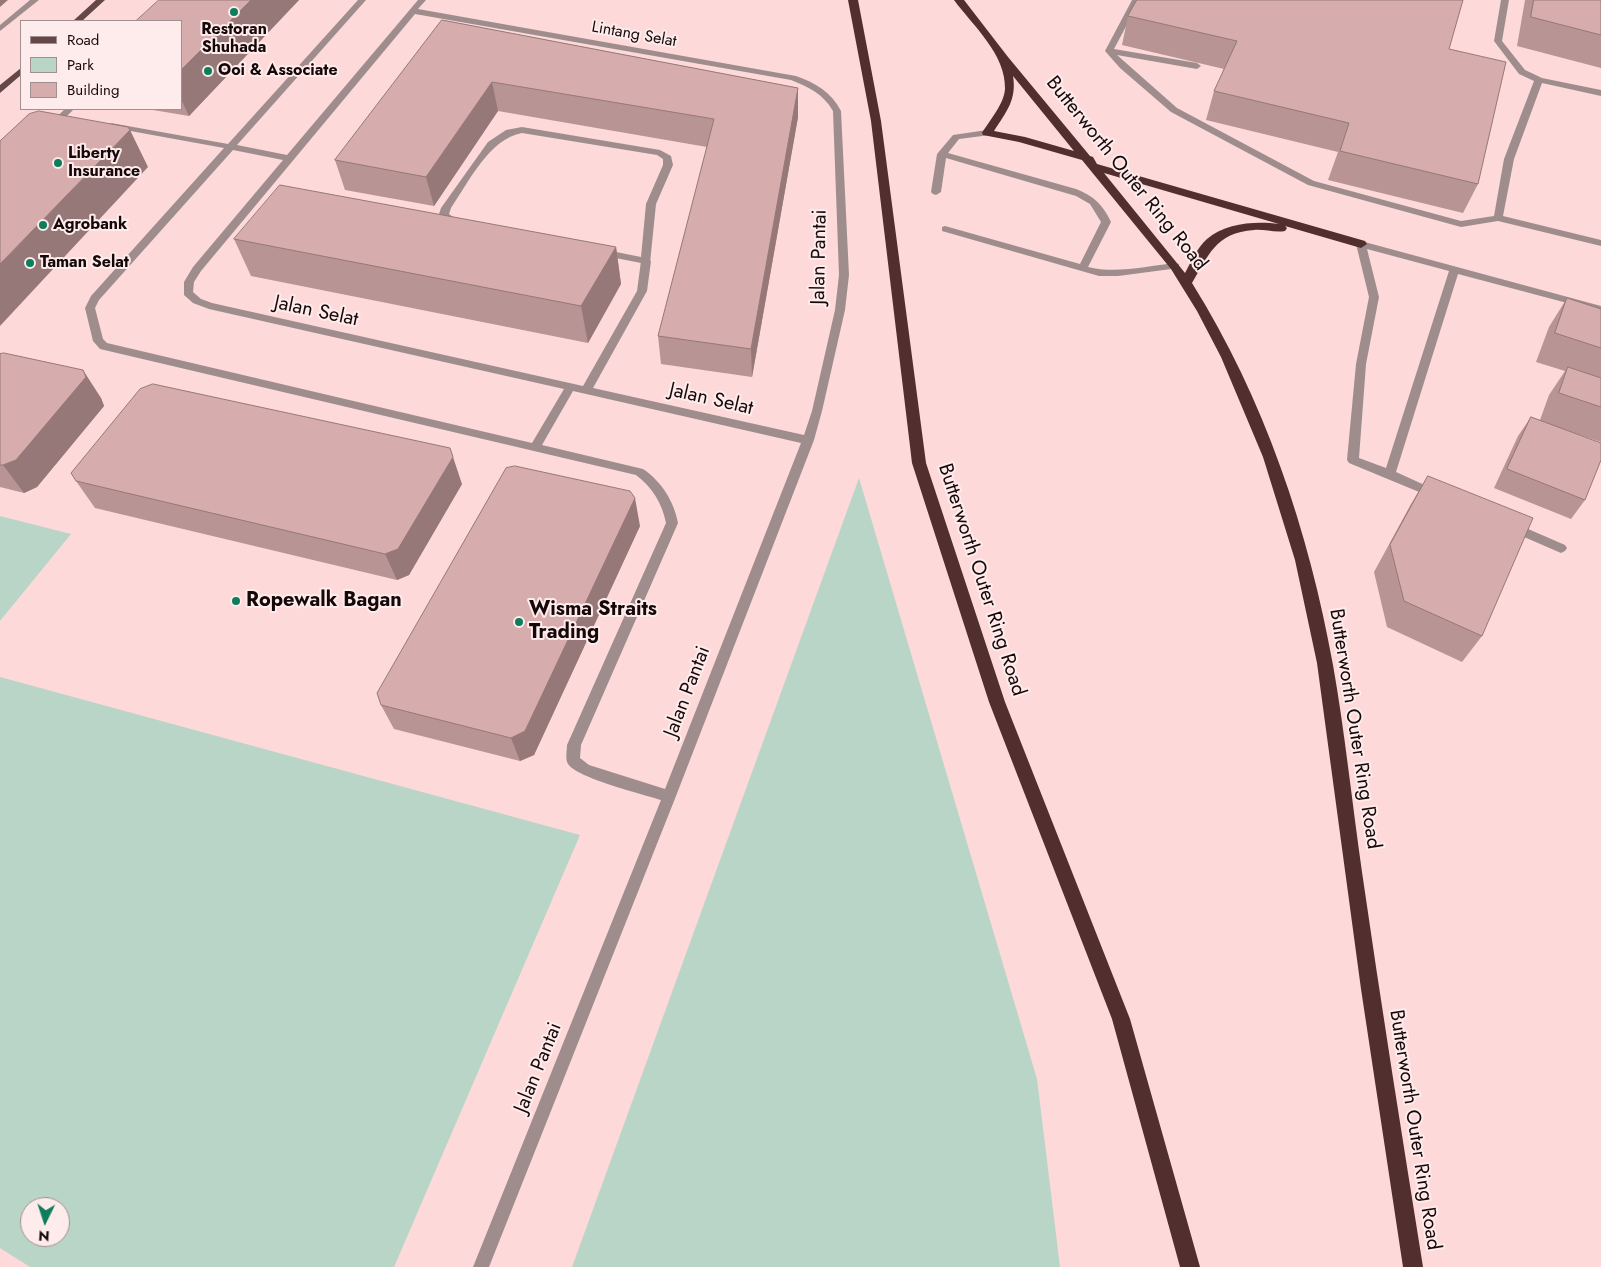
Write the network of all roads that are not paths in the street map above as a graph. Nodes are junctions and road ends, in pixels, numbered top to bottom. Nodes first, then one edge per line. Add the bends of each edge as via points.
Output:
1 (35, 0) edge
2 (101, 0) edge
3 (362, 0) edge
4 (422, 0) edge
5 (853, 0) edge
6 (959, 0) edge
7 (1136, 0) edge
8 (1505, 0) edge
9 (413, 11) junction
10 (78, 20) edge
11 (0, 29) edge
12 (1109, 51) junction
13 (1004, 59) junction
14 (1197, 66) dead end
15 (20, 72) edge
16 (1539, 80) junction
17 (0, 90) edge
18 (1601, 93) edge
19 (837, 111) joint
20 (68, 114) edge
21 (100, 123) edge
22 (987, 132) junction
23 (42, 136) edge
24 (230, 147) junction
25 (942, 154) junction
26 (289, 158) junction
27 (1092, 163) junction
28 (936, 192) dead end
29 (1498, 218) junction
30 (945, 229) dead end
31 (1601, 243) edge
32 (1362, 244) junction
33 (646, 261) junction
34 (1175, 266) junction
35 (1082, 269) junction
36 (1454, 270) junction
37 (1186, 282) junction
38 (1601, 309) edge
39 (571, 386) junction
40 (586, 390) junction
41 (808, 440) junction
42 (535, 447) junction
43 (1390, 474) junction
44 (1444, 498) edge
45 (1498, 522) edge
46 (1561, 548) dead end
47 (669, 796) junction
48 (481, 1267) edge
49 (1190, 1267) edge
50 (1412, 1267) edge

1 - 11 street
2 - 10 main road
3 - 24 street
4 - 9 street, Jalan Selat
5 - 49 highway, Butterworth Outer Ring Road via 876,121 919,463 997,702 1121,1019
6 - 13 highway, Butterworth Outer Ring Road
7 - 12 street
8 - 16 street via 1498,41 1522,72
9 - 19 street, Lintang Selat via 793,78 824,92
9 - 26 street, Jalan Selat
12 - 14 street
12 - 29 street via 1174,110 1311,183 1461,224
13 - 22 highway via 1010,90 1006,103
13 - 27 highway, Butterworth Outer Ring Road
15 - 17 main road
16 - 18 street
16 - 29 street via 1508,159
19 - 41 street, Jalan Pantai via 844,275 840,310
20 - 23 street
21 - 24 street
22 - 25 street via 956,137
22 - 27 highway via 1022,139
24 - 26 street
24 - 42 street via 95,298 90,308 98,341 104,346
25 - 28 street
25 - 35 street via 1090,198 1102,211 1106,222
26 - 39 street, Jalan Selat via 189,282 188,293 197,301
27 - 32 highway
27 - 34 highway, Butterworth Outer Ring Road
29 - 31 street
30 - 35 street
32 - 36 street
32 - 37 highway via 1268,226 1235,229 1210,243
32 - 43 street via 1374,297 1361,364 1353,460
33 - 33 street via 454,222 444,214 491,144 509,132 534,131 660,153 669,161 651,204
33 - 40 street via 642,291
34 - 35 street via 1118,273
34 - 37 highway, Butterworth Outer Ring Road
36 - 38 street
36 - 43 street
37 - 50 highway, Butterworth Outer Ring Road via 1226,356 1262,436 1284,496 1302,560 1325,664
39 - 40 street, Jalan Selat
39 - 42 street
40 - 41 street, Jalan Selat
41 - 47 street, Jalan Pantai
42 - 47 street via 639,472 649,477 671,513 672,523 572,753 573,761 585,770
43 - 44 street
45 - 46 street
47 - 48 street, Jalan Pantai

